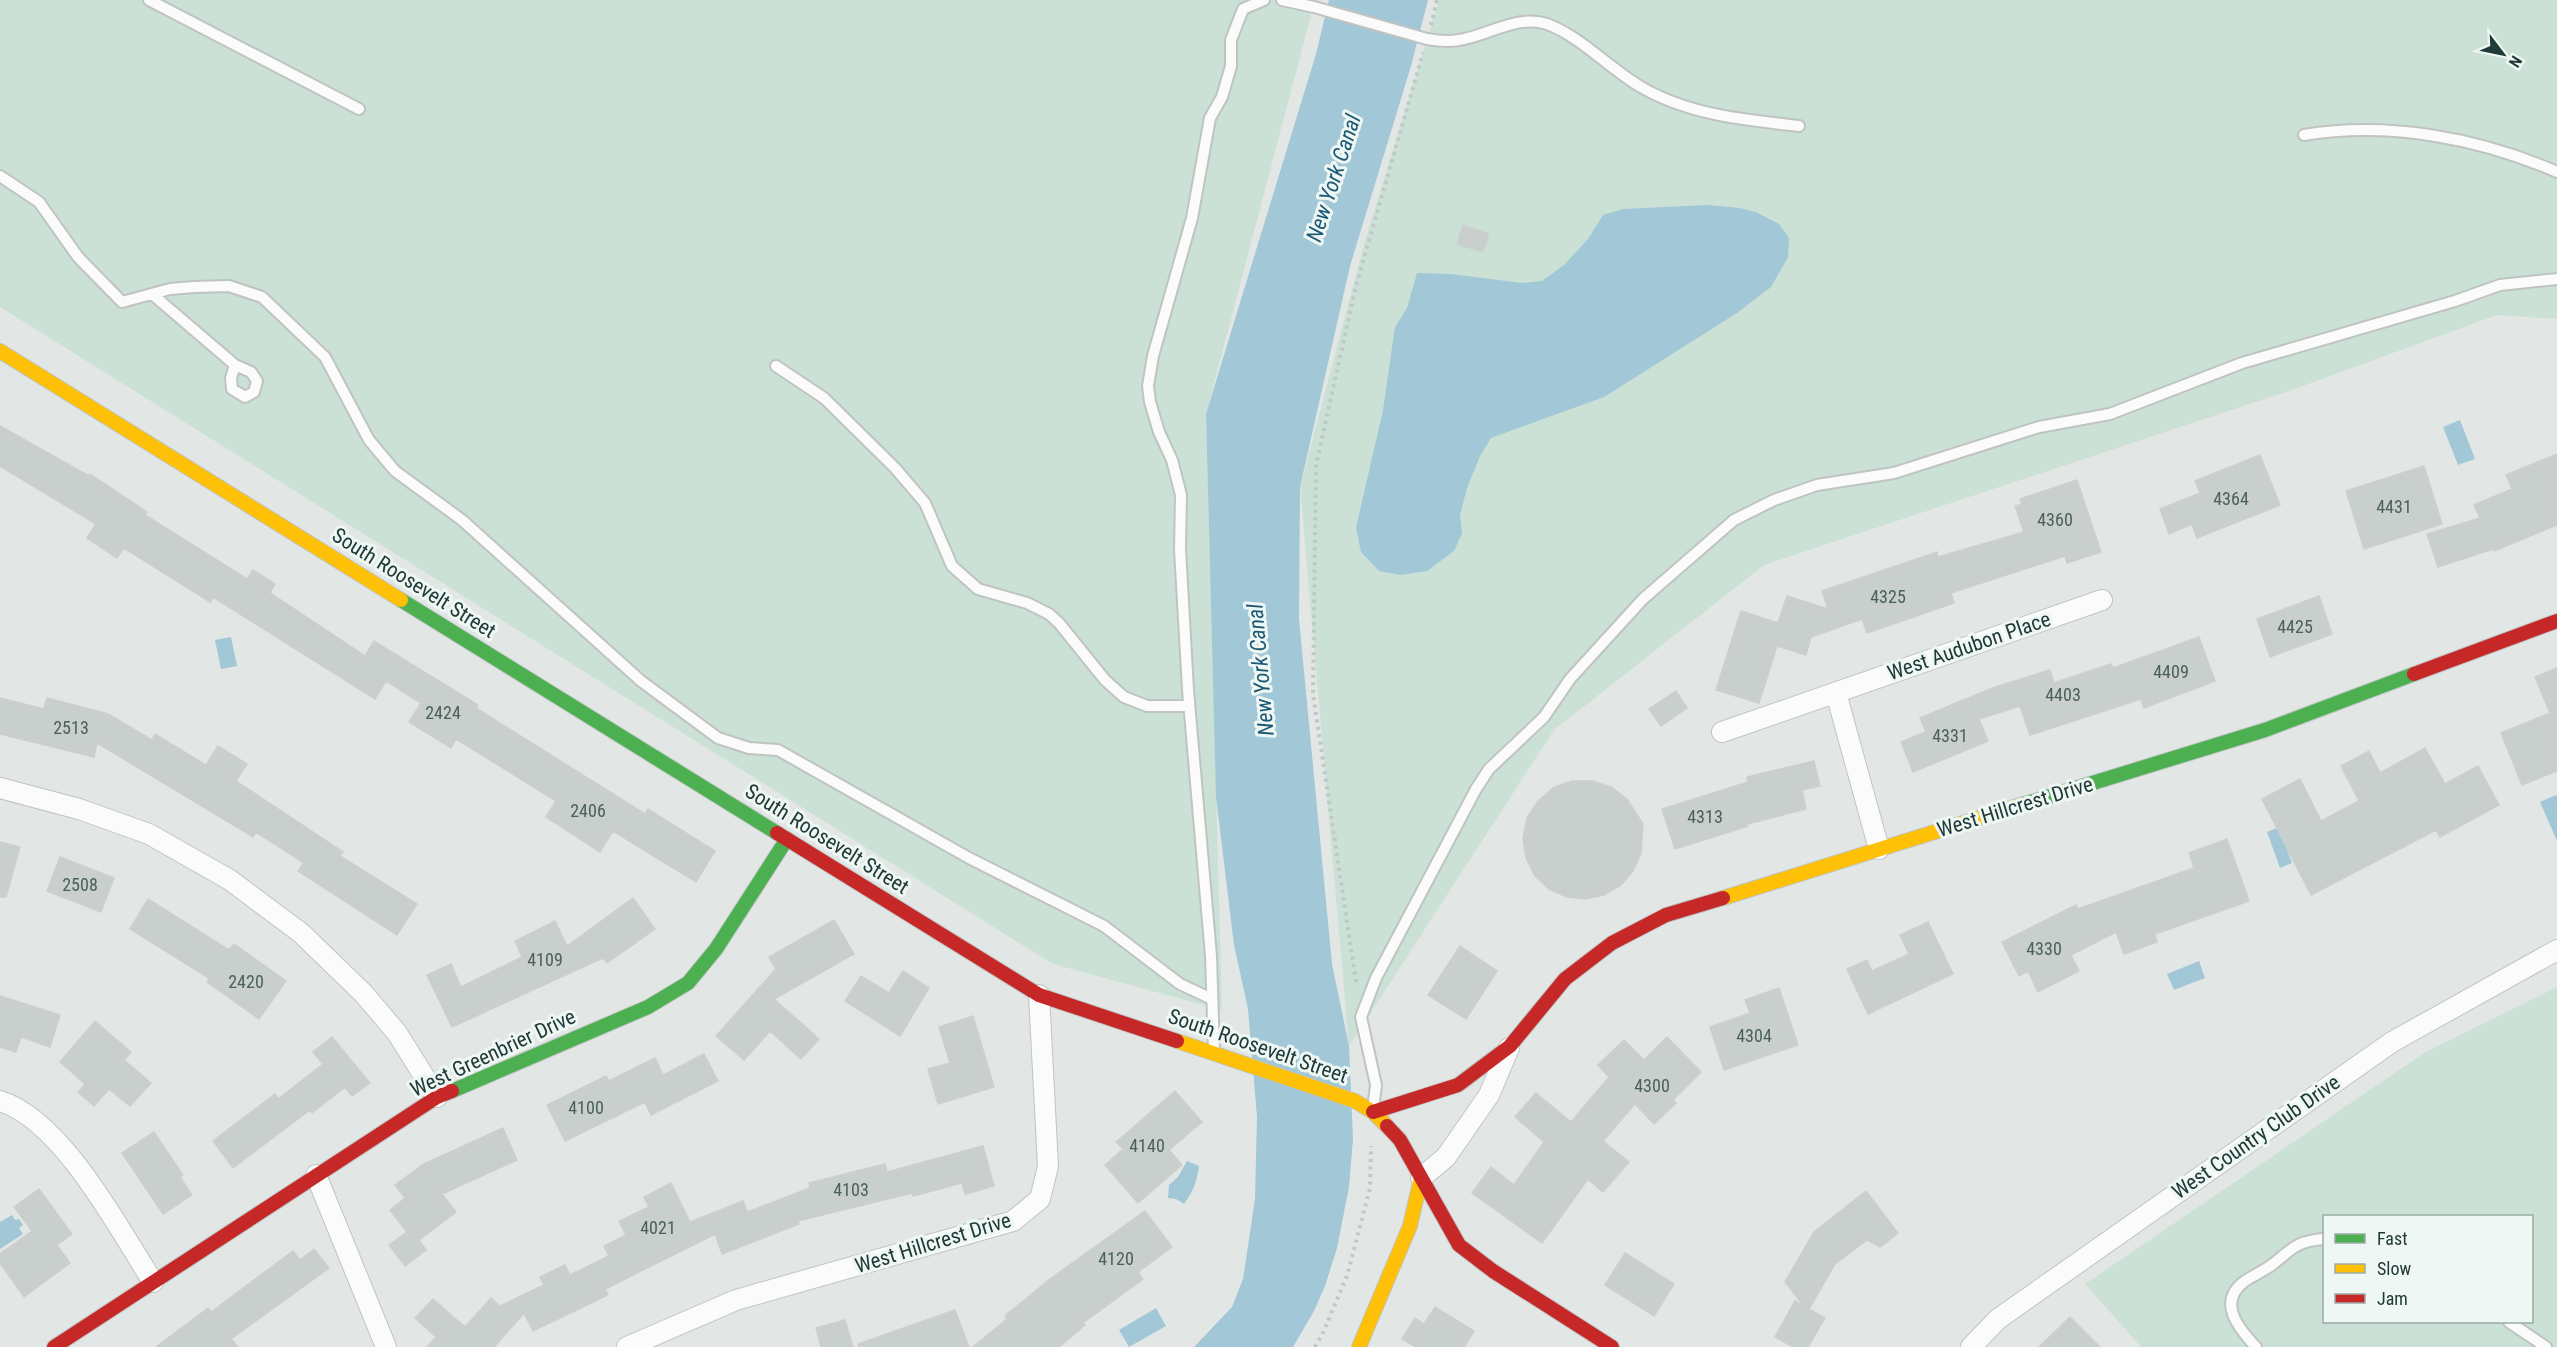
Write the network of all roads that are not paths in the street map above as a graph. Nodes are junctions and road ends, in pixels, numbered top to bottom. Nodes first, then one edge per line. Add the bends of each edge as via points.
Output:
1 (149, 0) edge
2 (1264, 0) edge
3 (1282, 0) edge
4 (359, 109) dead end
5 (1799, 126) dead end
6 (2304, 135) dead end
7 (2557, 172) edge
8 (0, 176) edge
9 (2557, 279) edge
10 (152, 294) junction
11 (0, 351) edge
12 (234, 365) dead end
13 (776, 366) dead end
14 (2102, 600) dead end
15 (2557, 621) edge
16 (1836, 693) junction
17 (1189, 706) junction
18 (1722, 732) dead end
19 (0, 788) edge
20 (787, 839) junction
21 (1879, 849) junction
22 (2557, 950) edge
23 (1040, 994) junction
24 (1212, 999) junction
25 (1510, 1046) junction
26 (1214, 1053) junction
27 (437, 1097) junction
28 (0, 1101) edge
29 (1373, 1112) junction
30 (316, 1175) junction
31 (1421, 1178) junction
32 (2323, 1239) edge
33 (153, 1282) junction
34 (2510, 1323) edge
35 (54, 1347) edge
36 (386, 1347) edge
37 (627, 1347) edge
38 (1359, 1347) edge
39 (1612, 1347) edge
40 (1971, 1347) edge
41 (2256, 1347) edge
42 (2546, 1347) edge

1 - 4 lane
2 - 17 lane via 1243,9 1231,40 1231,66 1222,97 1210,117 1194,207 1148,386 1181,495 1180,549
3 - 5 lane, bridge via 1459,40 1522,22 1546,24 1666,100 1728,118
6 - 7 lane via 2371,129 2461,141
8 - 10 lane via 39,202 78,257 122,302
9 - 29 lane via 2500,285 2286,349 2110,414 2039,428 1893,472 1817,485 1734,520 1643,599 1570,679 1544,717 1489,769 1476,789 1376,978 1361,1017 1376,1085
10 - 12 lane
10 - 24 lane via 170,289 229,286 262,297 325,357 369,440 395,471 462,520 641,681 718,738 749,748 778,750 969,858 1104,926 1180,984
11 - 20 street, South Roosevelt Street
13 - 17 lane via 824,398 895,468 926,503 952,566 978,589 1027,603 1049,615 1124,697 1148,706
14 - 16 street, West Audubon Place
15 - 21 street, West Hillcrest Drive via 2265,730
16 - 18 street, West Audubon Place
16 - 21 street
17 - 24 lane
19 - 27 street via 79,808 148,834 230,880 302,933 364,993 398,1033
20 - 23 street, South Roosevelt Street
20 - 27 street, West Greenbrier Drive via 716,949 688,983 648,1007
21 - 25 street, West Hillcrest Drive via 1666,915 1612,943 1565,979
22 - 40 street, West Country Club Drive via 2392,1042 1998,1319
23 - 26 street, South Roosevelt Street
23 - 37 street, West Hillcrest Drive via 1048,1166 1040,1199 1028,1212 1013,1221 736,1300
24 - 26 lane
25 - 29 street, West Hillcrest Drive via 1458,1085
25 - 31 street, West Hillcrest Drive via 1489,1095 1446,1157
26 - 29 street, South Roosevelt Street via 1355,1101
27 - 30 street, West Greenbrier Drive
28 - 33 street via 39,1123 71,1156
29 - 31 street, South Roosevelt Street via 1400,1140
30 - 33 street, West Greenbrier Drive
30 - 36 street
31 - 38 street via 1410,1226
31 - 39 street, South Roosevelt Street via 1460,1245 1493,1271
32 - 41 lane via 2305,1240 2289,1248 2238,1288 2232,1310 2237,1327
33 - 35 street, West Greenbrier Drive
34 - 42 lane

